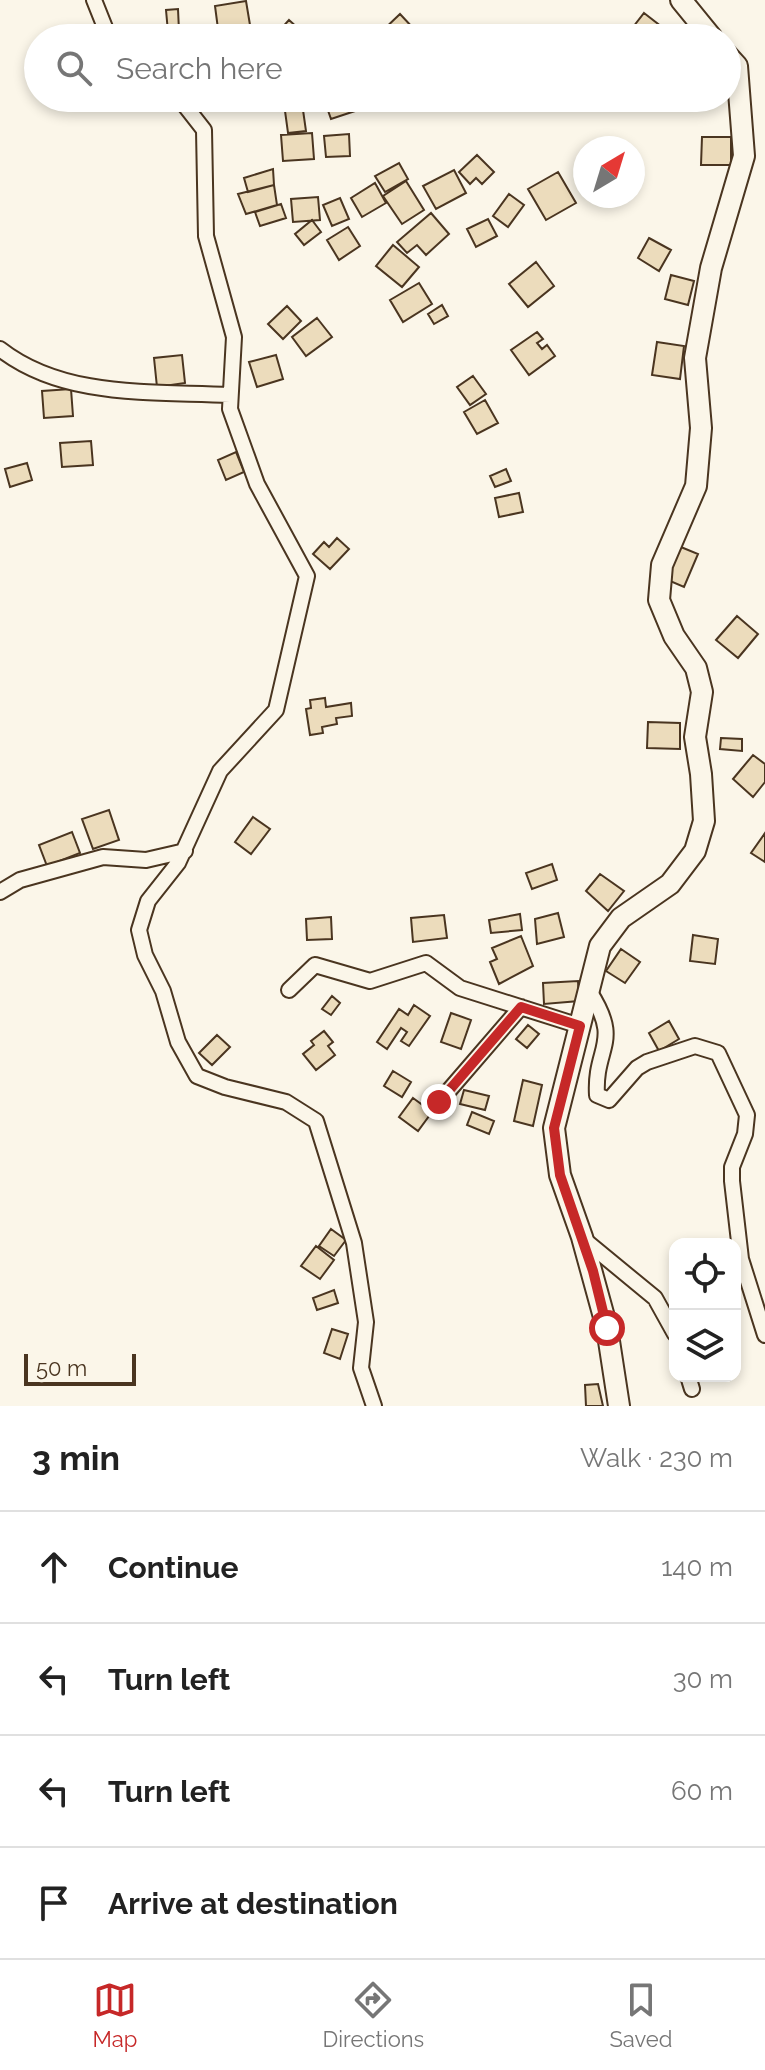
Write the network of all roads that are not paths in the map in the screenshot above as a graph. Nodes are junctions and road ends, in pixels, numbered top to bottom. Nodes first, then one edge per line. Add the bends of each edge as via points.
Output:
1 (94, 0) edge
2 (681, 0) edge
3 (104, 24) edge
4 (701, 24) edge
5 (190, 112) edge
6 (741, 112) edge
7 (0, 349) edge
8 (230, 395) junction
9 (185, 851) junction
10 (0, 892) edge
11 (289, 990) dead end
12 (589, 991) junction
13 (521, 1007) junction
14 (580, 1026) junction
15 (439, 1102) dead end
16 (582, 1237) junction
17 (669, 1323) edge
18 (765, 1335) edge
19 (374, 1406) edge
20 (619, 1406) edge

1 - 3 street
2 - 4 street
5 - 8 street via 204,130 206,236 234,337
6 - 12 street via 744,156 711,268 695,358 701,428 696,486 662,565 659,600 674,636 696,668 702,692 695,737 704,821 695,851 670,884 621,918 600,946
7 - 8 street via 80,387
8 - 9 street via 246,460 307,576 276,710 220,771
9 - 10 street via 146,860 103,857 20,880
9 - 19 street via 142,915 139,930 145,955 163,991 178,1042 197,1076 286,1102 316,1121 354,1243 366,1322 361,1368
11 - 13 street via 315,965 370,981 426,963 460,988
12 - 14 street
12 - 18 street via 608,1029 597,1095 609,1100 637,1068 695,1046 718,1053 729,1072 747,1115 732,1167 741,1259
13 - 14 street
13 - 15 street
14 - 16 street via 554,1128 560,1175
16 - 17 street via 655,1298
16 - 20 street via 607,1328

